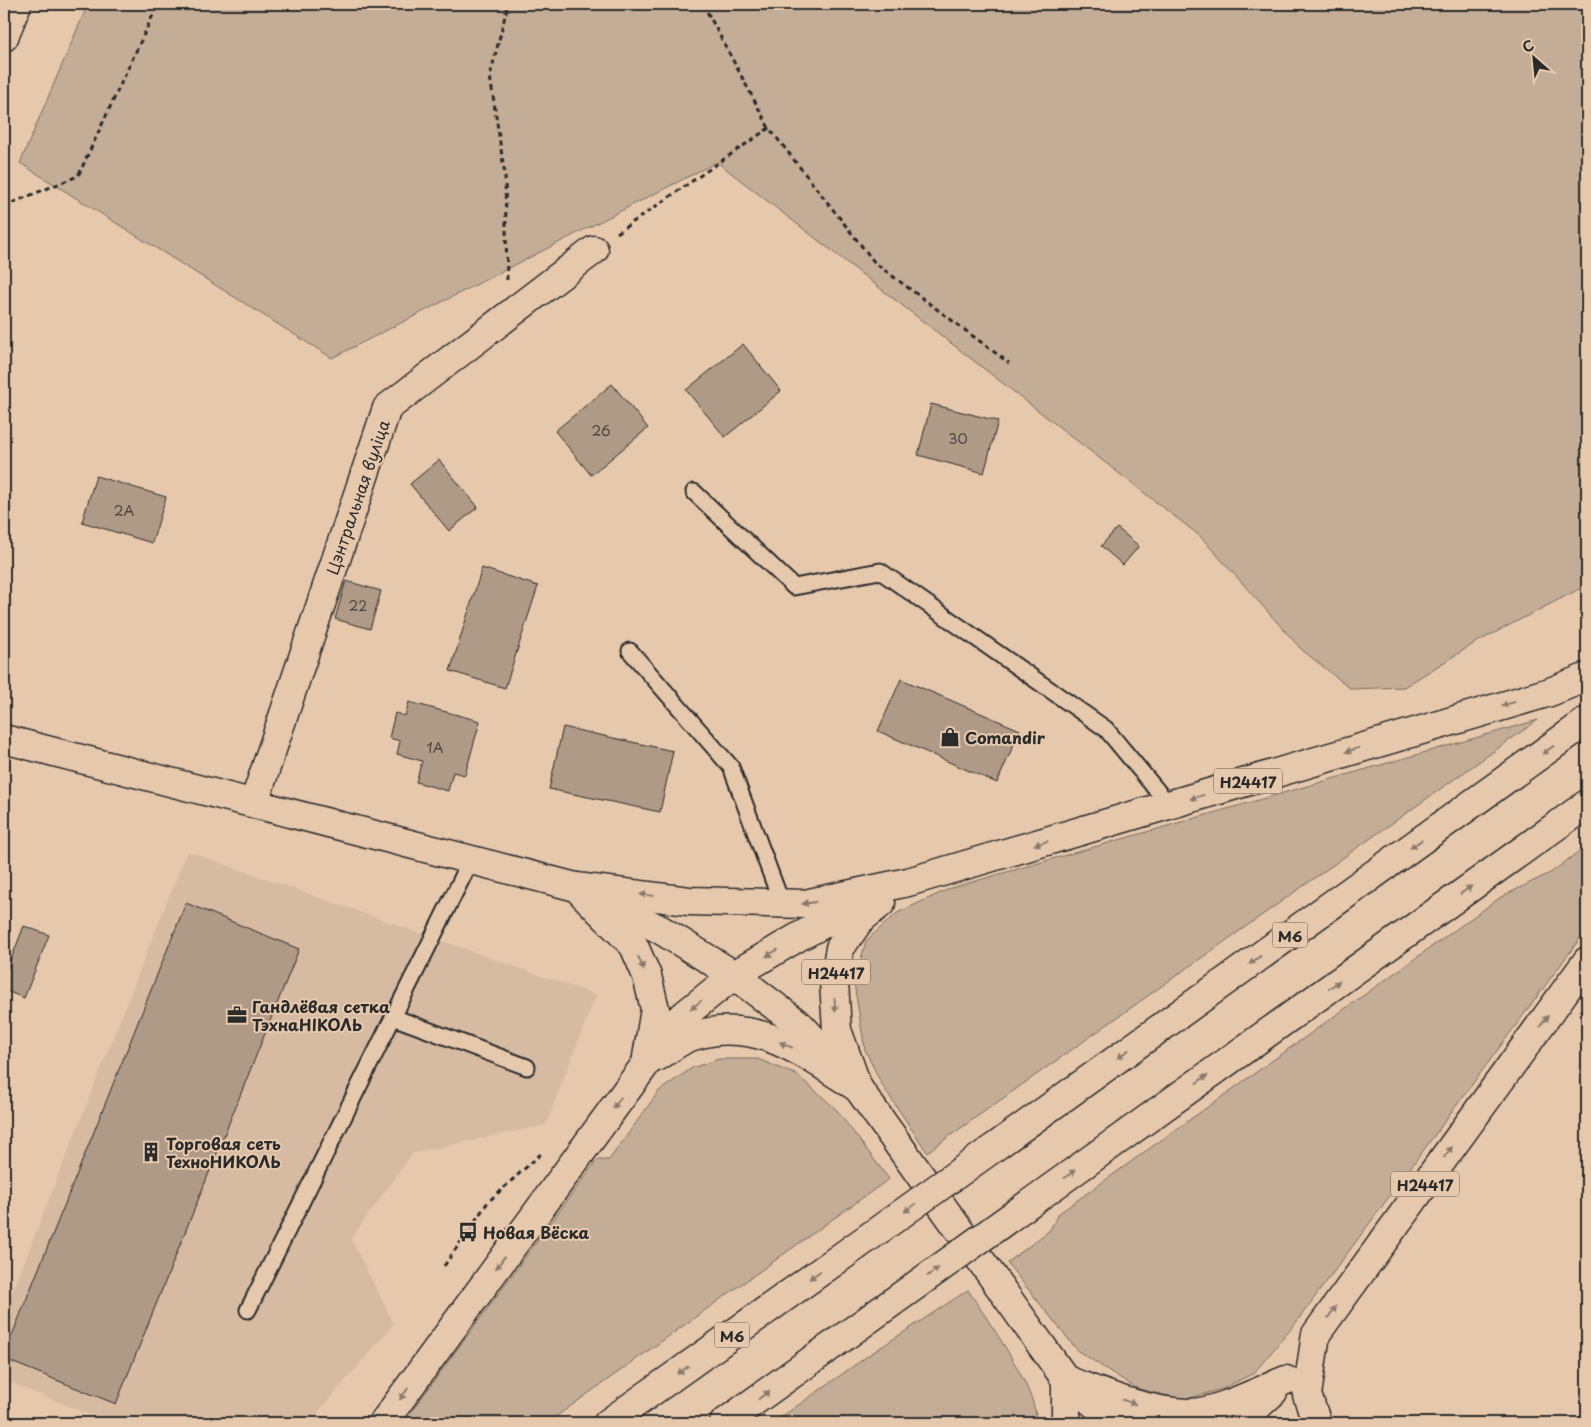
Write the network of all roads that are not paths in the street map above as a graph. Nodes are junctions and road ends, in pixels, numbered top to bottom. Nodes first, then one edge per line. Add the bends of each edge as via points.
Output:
1 (17, 4) edge
2 (4, 37) edge
3 (594, 250) road end
4 (694, 492) dead end
5 (630, 651) dead end
6 (1587, 677) edge
7 (1587, 721) edge
8 (4, 739) edge
9 (254, 803) junction
10 (1587, 804) edge
11 (1169, 805) junction
12 (472, 860) junction
13 (908, 882) junction
14 (576, 887) junction
15 (782, 904) junction
16 (1587, 961) edge
17 (734, 975) junction
18 (393, 1017) junction
19 (646, 1064) junction
20 (527, 1067) dead end
21 (858, 1088) junction
22 (248, 1310) dead end
23 (1316, 1334) junction
24 (1066, 1380) junction
25 (1286, 1380) junction
26 (383, 1423) edge
27 (608, 1423) edge
28 (724, 1423) edge
29 (1066, 1423) edge
30 (1117, 1423) edge
31 (1239, 1423) edge
32 (1317, 1423) edge

1 - 2 main road
3 - 9 main road, Цэнтральная вуліца via 387,408
4 - 11 lane via 794,587 880,571 1106,729
5 - 15 lane via 732,767
6 -> 11 main road, Н24417 via 1550,692
7 -> 27 main road, М6, bridge
8 - 9 main road
9 - 12 main road
28 -> 10 main road, bridge
11 -> 13 main road, Н24417
12 - 14 main road
12 - 18 lane
13 -> 15 main road via 805,904
13 -> 17 main road via 842,913
13 -> 21 main road, Н24417 via 860,920 840,948 834,982 837,1030
15 -> 14 main road via 689,900
14 - 17 main road via 661,930
14 -> 19 main road via 634,946 647,976 655,1009
23 -> 16 main road, Н24417
17 -> 19 main road via 678,1020
17 - 21 main road via 801,1026
18 - 20 lane
18 - 22 lane
21 -> 19 main road, Н24417 via 792,1046 750,1031 720,1030 689,1038
19 -> 26 main road, Н24417
21 - 24 main road, Н24417
23 - 25 main road, Н24417
23 - 32 main road, Н24417 via 1307,1395
24 -> 25 main road via 1138,1405 1190,1414 1219,1407
24 - 29 main road
24 - 30 main road, Н24417
25 - 31 main road, Н24417

